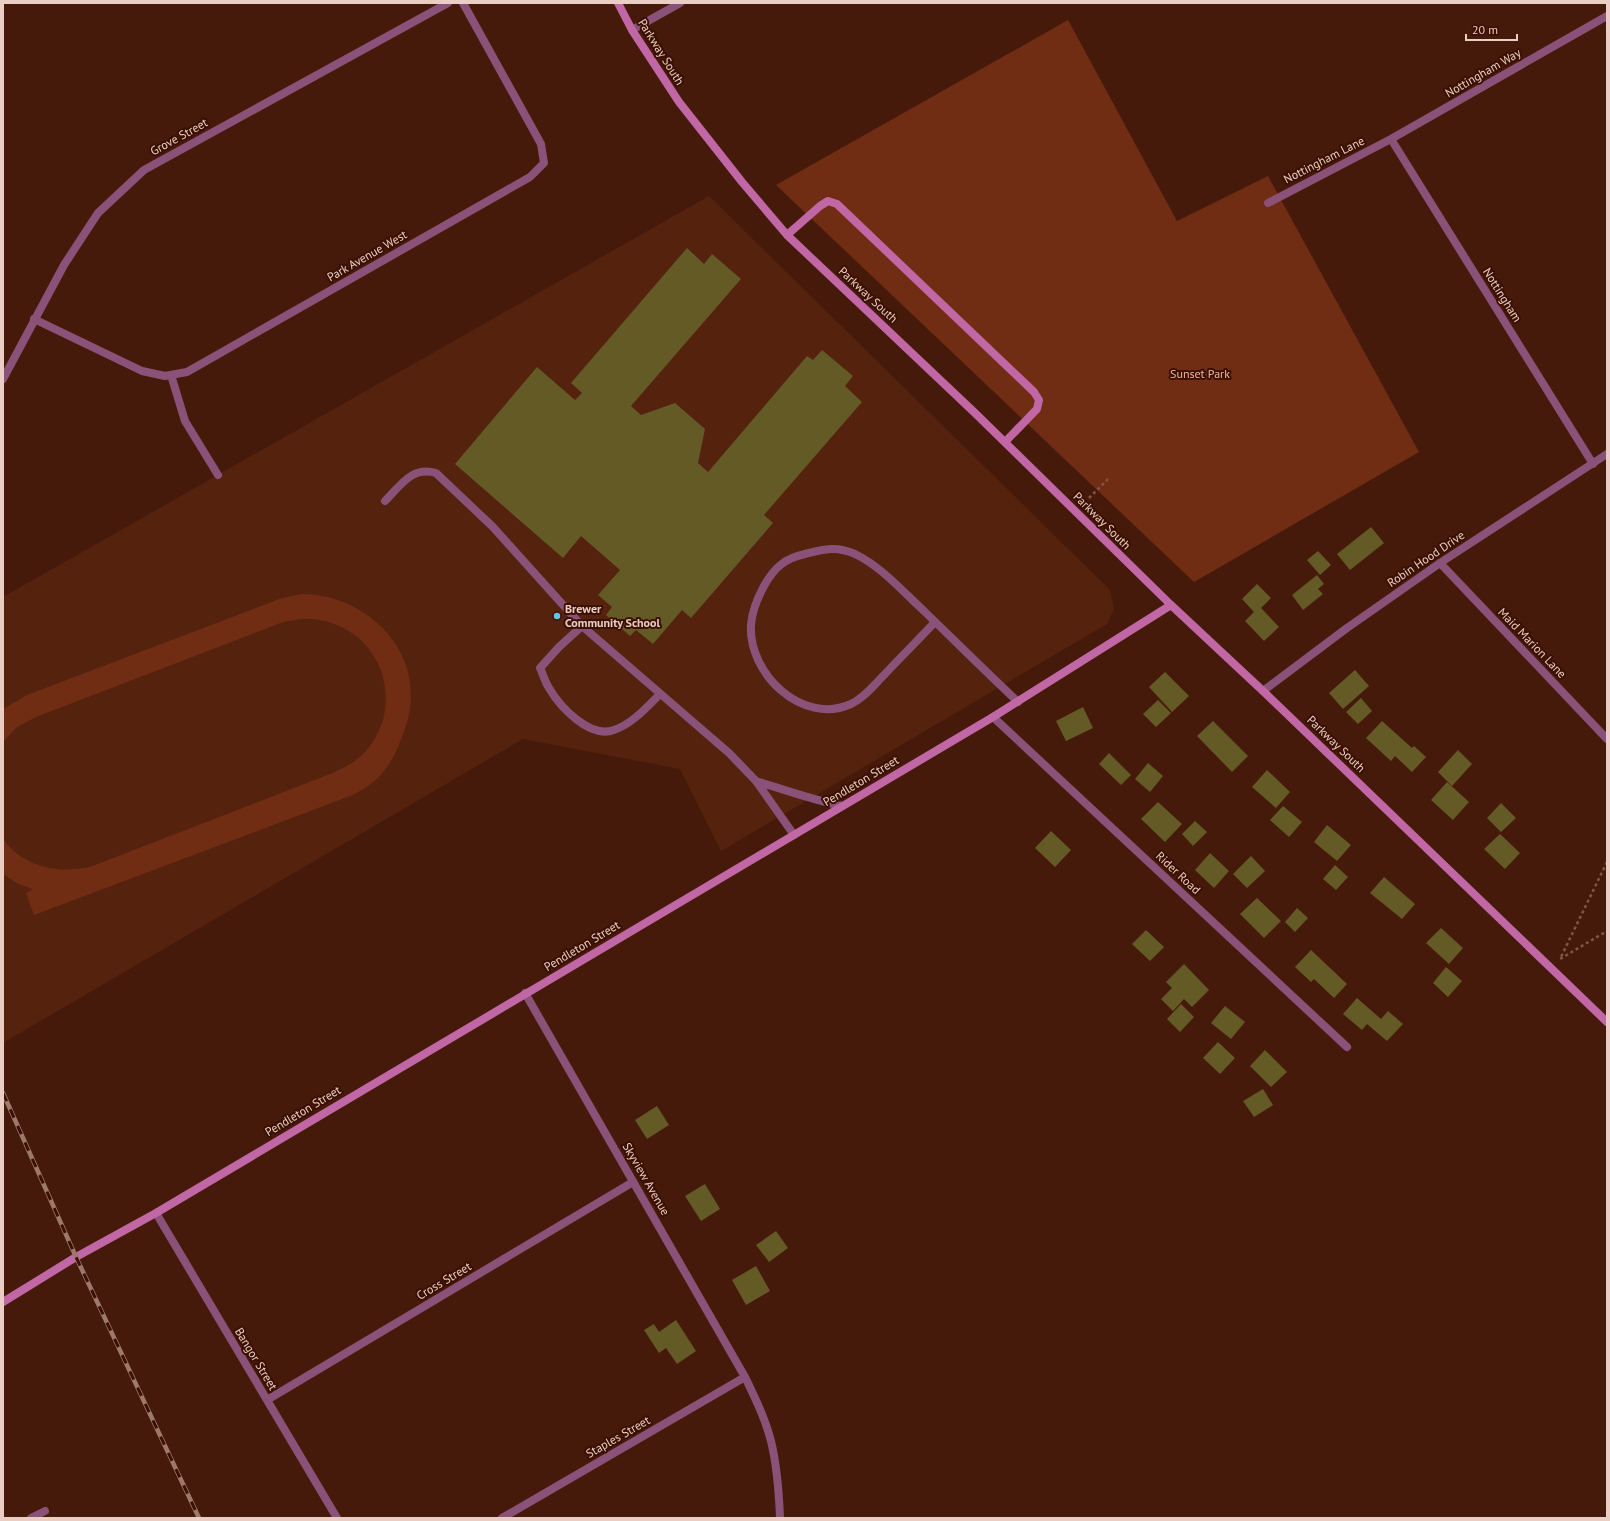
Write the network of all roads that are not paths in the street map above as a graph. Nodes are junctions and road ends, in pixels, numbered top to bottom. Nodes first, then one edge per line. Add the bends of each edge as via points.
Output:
1 (448, 3) edge
2 (463, 3) edge
3 (618, 3) edge
4 (680, 3) edge
5 (1607, 16) edge
6 (632, 30) junction
7 (1392, 139) junction
8 (1268, 203) dead end
9 (787, 235) junction
10 (34, 319) junction
11 (171, 375) junction
12 (3, 379) edge
13 (1005, 442) junction
14 (1607, 454) edge
15 (1593, 464) junction
16 (218, 475) dead end
17 (385, 501) dead end
18 (1440, 564) junction
19 (1170, 606) junction
20 (935, 622) junction
21 (582, 626) junction
22 (1263, 691) junction
23 (660, 694) junction
24 (1018, 702) junction
25 (993, 717) junction
26 (1607, 739) edge
27 (756, 781) junction
28 (842, 806) junction
29 (794, 835) junction
30 (525, 993) junction
31 (1607, 1022) edge
32 (1347, 1047) dead end
33 (633, 1182) junction
34 (156, 1213) junction
35 (4, 1298) edge
36 (745, 1377) junction
37 (266, 1400) junction
38 (45, 1510) dead end
39 (31, 1518) edge
40 (336, 1518) edge
41 (502, 1518) edge
42 (780, 1518) edge

1 - 10 street, Grove Street via 144,170 98,213 64,265
2 - 11 street, Park Avenue West via 541,144 544,163 530,177 187,372
3 - 6 street, Parkway South
4 - 6 street
5 - 7 street, Nottingham Way
6 - 9 street, Parkway South via 679,102
7 - 8 street, Nottingham Lane
7 - 15 street, Nottingham
9 - 13 street, Parkway South
9 - 13 street via 828,201 837,204 1034,392 1039,400 1037,409
10 - 11 street, Park Avenue West via 142,371
10 - 12 street, Grove Street
11 - 16 street via 185,421
13 - 19 street, Parkway South
14 - 15 street, Robin Hood Drive
15 - 18 street, Robin Hood Drive
17 - 21 street via 410,476 428,470 436,473 493,527
18 - 22 street, Robin Hood Drive via 1347,628
18 - 26 street, Maid Marion Lane
19 - 22 street, Parkway South
19 - 24 street, Pendleton Street
20 - 20 street via 887,576 867,561 836,548 793,556 782,562 762,590 751,625 753,645 761,667 780,691 814,708 834,710 851,704 866,693
20 - 24 street
21 - 23 street
21 - 23 street via 540,668 548,688 565,708 588,728 600,732 612,731 639,714
22 - 31 street, Parkway South
23 - 27 street via 729,753
24 - 25 street, Pendleton Street
25 - 28 street, Pendleton Street
25 - 32 street, Rider Road
27 - 28 street
27 - 29 street
28 - 29 street, Pendleton Street
29 - 30 street, Pendleton Street
30 - 33 street, Skyview Avenue
30 - 34 street, Pendleton Street
33 - 36 street, Skyview Avenue
33 - 37 street, Cross Street
34 - 35 street, Pendleton Street
34 - 37 street, Bangor Street
36 - 41 street, Staples Street
36 - 42 street, Skyview Avenue via 759,1406 771,1441 779,1488
37 - 40 street, Bangor Street
38 - 39 street

